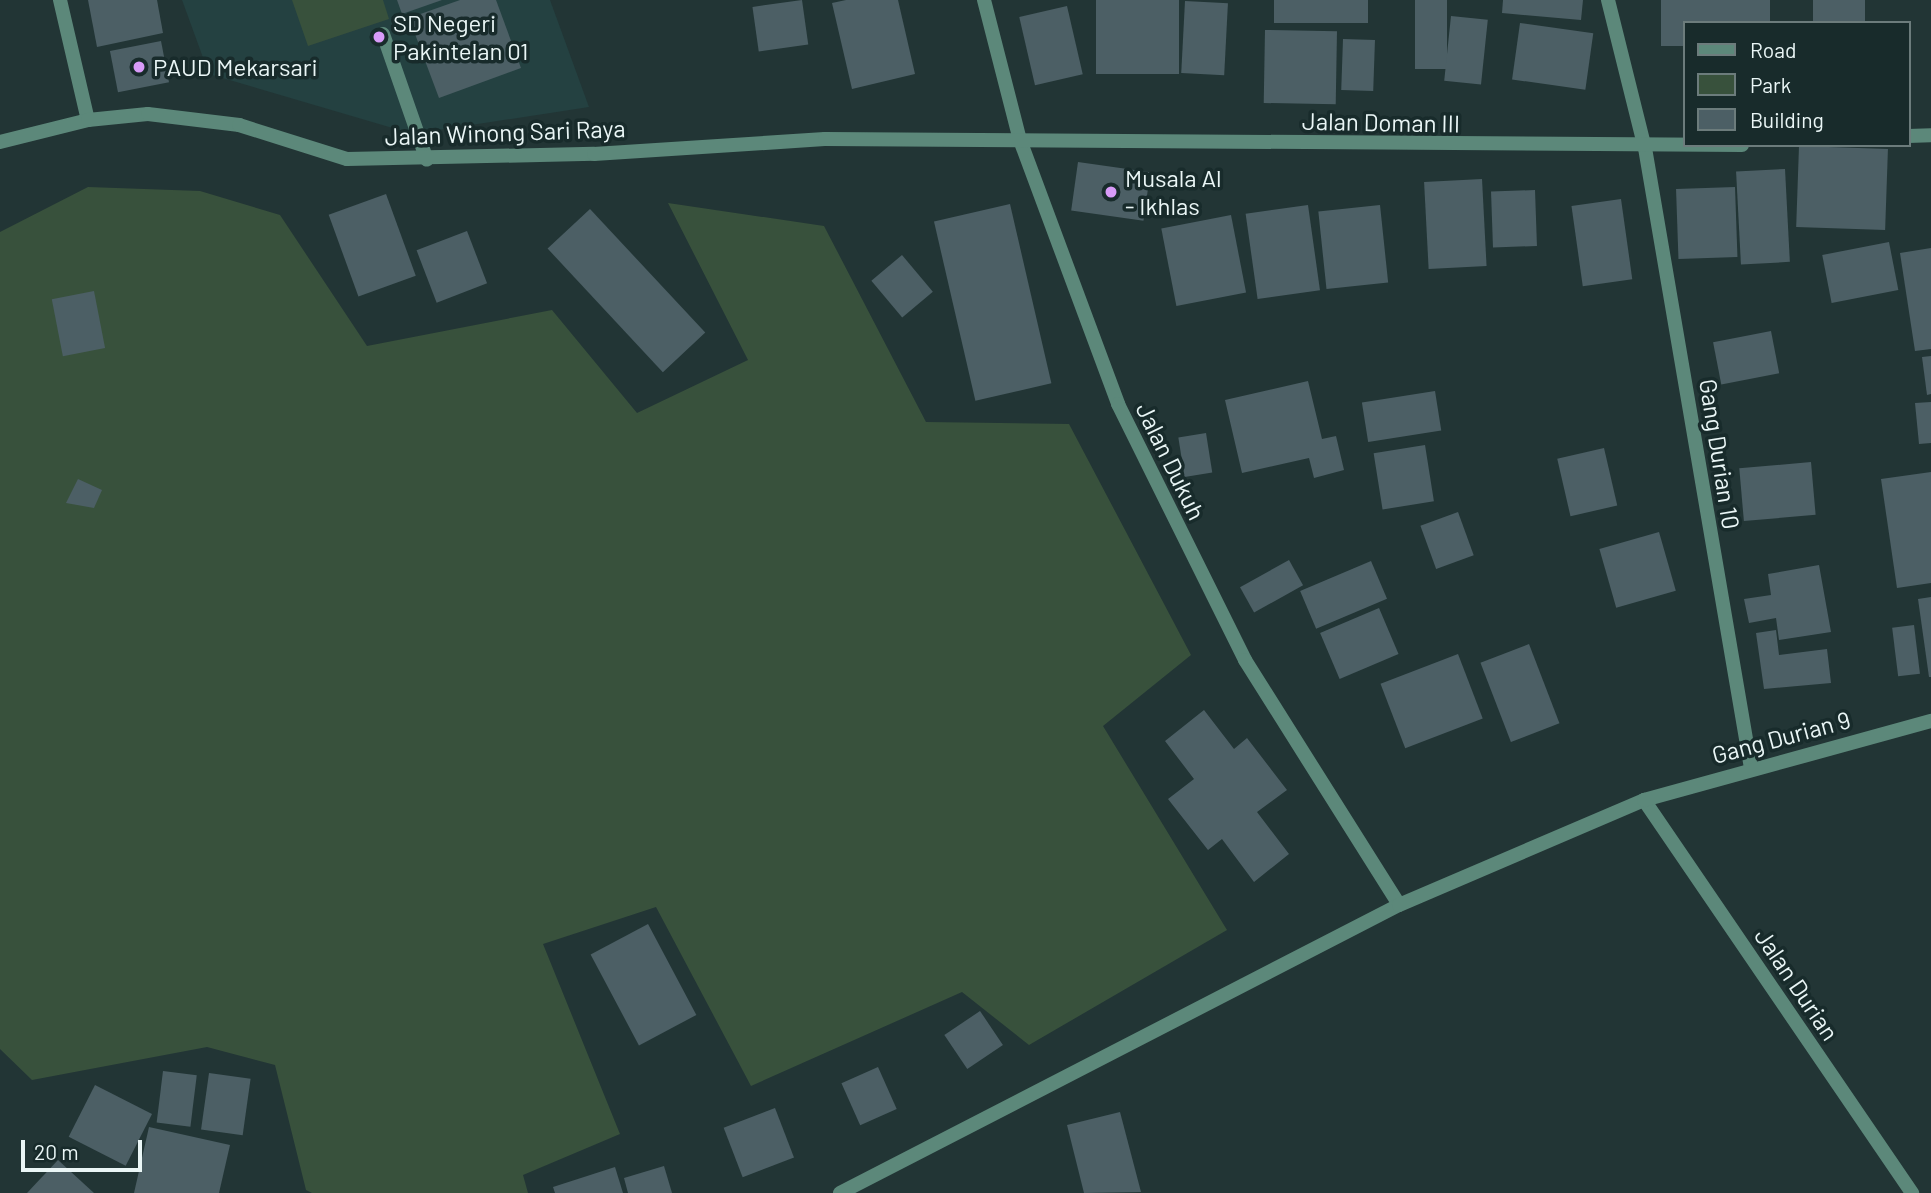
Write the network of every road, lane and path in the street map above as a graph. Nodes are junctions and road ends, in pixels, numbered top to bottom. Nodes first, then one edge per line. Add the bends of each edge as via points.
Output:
1 (60, 0) edge
2 (984, 0) edge
3 (1608, 0) edge
4 (383, 34) dead end
5 (88, 120) junction
6 (1931, 135) edge
7 (1910, 136) edge
8 (1020, 140) junction
9 (0, 142) edge
10 (1682, 147) edge
11 (1646, 148) junction
12 (427, 160) junction
13 (1931, 721) edge
14 (1751, 768) junction
15 (1644, 800) junction
16 (1399, 905) junction
17 (839, 1193) edge
18 (1912, 1193) edge

1 - 5 street
2 - 8 street, Jalan Dukuh
3 - 11 street, Gang Durian 10
4 - 12 street
5 - 9 street, Jalan Winong Sari Raya
5 - 12 street, Jalan Winong Sari Raya via 148,114 226,123 347,159
6 - 7 street
8 - 11 street, Jalan Doman III
8 - 12 street, Jalan Winong Sari Raya via 825,139
8 - 16 street, Jalan Dukuh via 1130,428 1245,660
10 - 11 street, Jalan Doman III
11 - 14 street, Gang Durian 10
13 - 14 street, Gang Durian 9
14 - 15 street, Gang Durian 9
15 - 16 street, Gang Durian 9
15 - 18 street, Jalan Durian
16 - 17 street, Gang Durian 9

